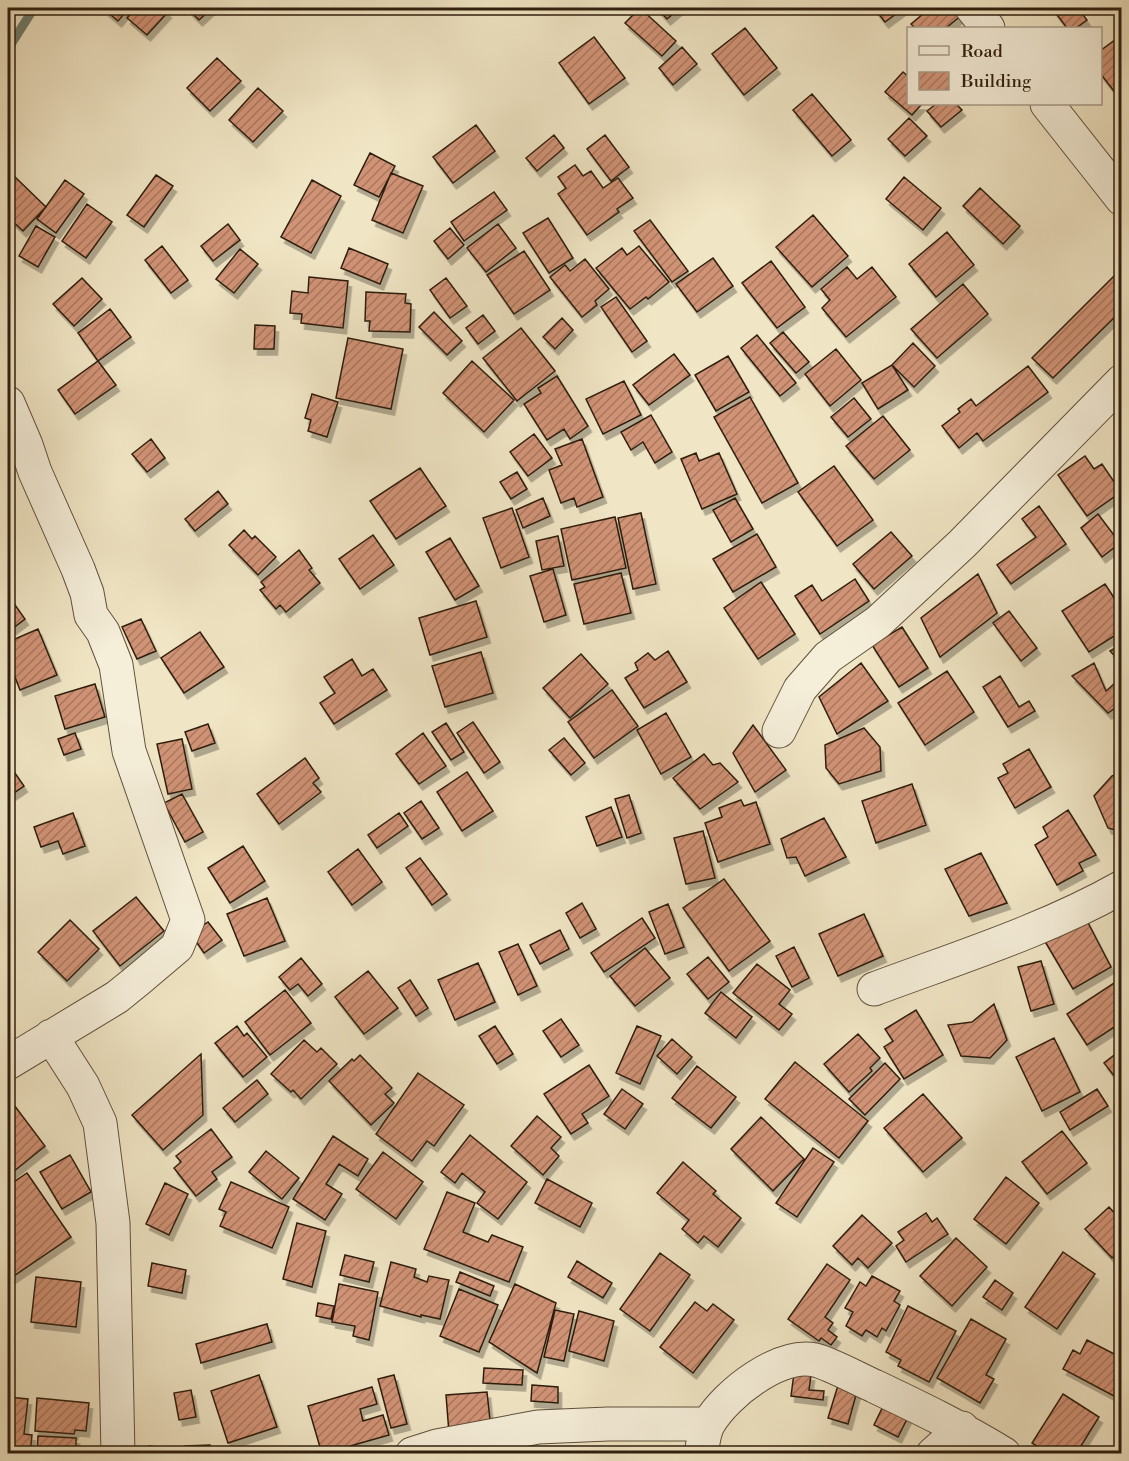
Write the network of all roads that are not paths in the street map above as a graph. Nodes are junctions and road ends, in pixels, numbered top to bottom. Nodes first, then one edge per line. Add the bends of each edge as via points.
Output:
1 (972, 8) edge
2 (987, 27) edge
3 (1048, 105) edge
4 (1122, 199) edge
5 (1122, 381) edge
6 (8, 403) edge
7 (779, 731) dead end
8 (1122, 886) edge
9 (874, 989) dead end
10 (51, 1036) junction
11 (8, 1063) edge
12 (962, 1428) junction
13 (705, 1439) edge
14 (118, 1454) edge
15 (412, 1454) edge
16 (933, 1454) edge
17 (1004, 1454) edge

1 - 2 street
3 - 4 street
5 - 7 street via 938,567 878,622 828,657 800,689
6 - 10 street via 78,569 91,615 103,632 116,665 129,752 188,920 177,947 138,981
8 - 9 street via 1015,936
10 - 11 street
10 - 14 street via 83,1086 100,1123 113,1223
12 - 13 street via 815,1360 801,1360 785,1362 754,1377 722,1407
12 - 16 street
12 - 17 street
13 - 15 street via 608,1424 538,1427

